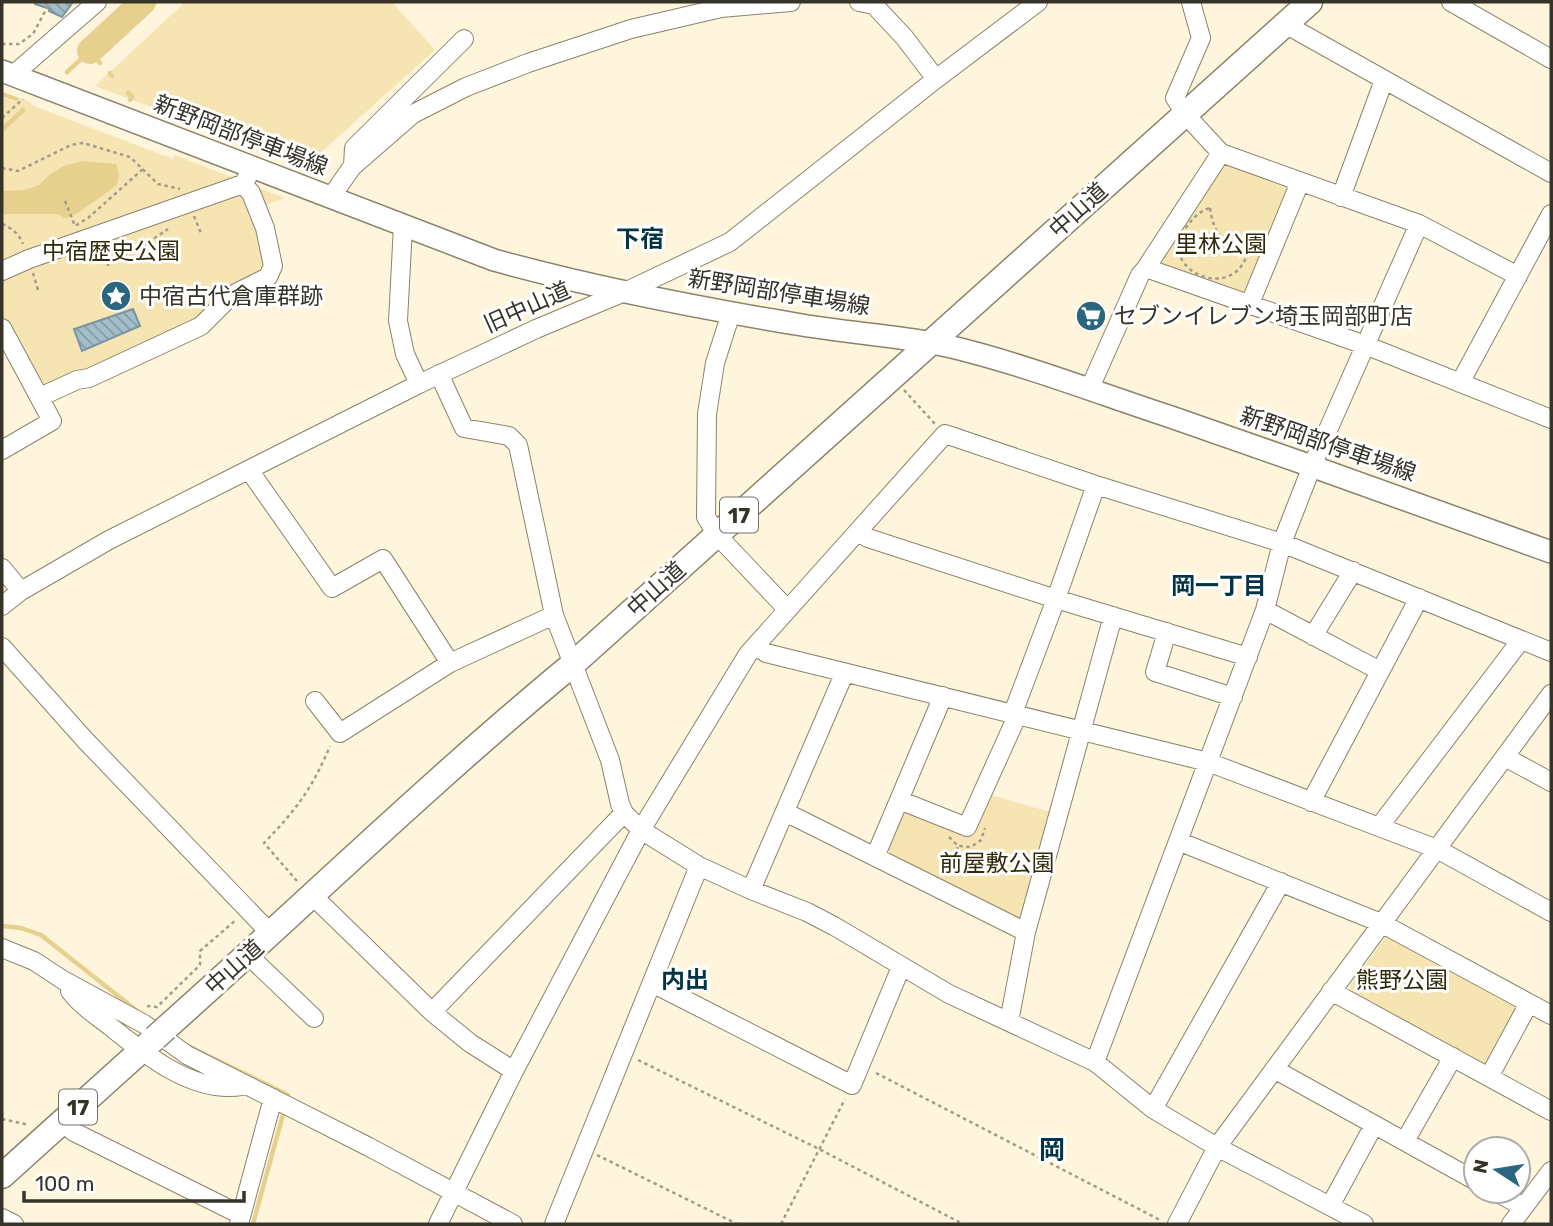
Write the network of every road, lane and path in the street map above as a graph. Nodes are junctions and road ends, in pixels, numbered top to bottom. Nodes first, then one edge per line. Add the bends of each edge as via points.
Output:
1 (50, 2) edge
2 (97, 2) edge
3 (791, 2) edge
4 (859, 2) edge
5 (1038, 2) edge
6 (1191, 2) edge
7 (1310, 2) edge
8 (1451, 2) edge
9 (1471, 6) edge
10 (1284, 24) junction
11 (464, 39) dead end
12 (2, 44) edge
13 (1548, 52) edge
14 (7, 73) edge
15 (936, 79) junction
16 (1384, 80) junction
17 (26, 97) dead end
18 (1185, 114) junction
19 (2, 118) edge
20 (1221, 153) junction
21 (353, 166) junction
22 (2, 168) edge
23 (143, 169) junction
24 (1551, 173) edge
25 (248, 175) junction
26 (1300, 183) junction
27 (331, 197) junction
28 (1341, 197) junction
29 (181, 198) junction
30 (65, 201) dead end
31 (1551, 214) edge
32 (1419, 224) junction
33 (2, 225) edge
34 (403, 226) junction
35 (1248, 251) joint
36 (29, 259) junction
37 (108, 266) dead end
38 (1146, 268) junction
39 (2, 271) edge
40 (1518, 276) junction
41 (627, 291) junction
42 (1249, 306) junction
43 (731, 313) junction
44 (2, 328) edge
45 (929, 342) junction
46 (1365, 345) junction
47 (439, 374) junction
48 (1460, 383) junction
49 (419, 384) junction
50 (902, 388) dead end
51 (1089, 390) junction
52 (40, 397) junction
53 (1551, 419) edge
54 (945, 434) junction
55 (2, 450) edge
56 (1312, 466) junction
57 (249, 470) junction
58 (1096, 485) junction
59 (858, 532) junction
60 (717, 535) junction
61 (1282, 543) junction
62 (1551, 552) edge
63 (2, 568) edge
64 (1353, 571) junction
65 (22, 591) junction
66 (1419, 598) junction
67 (1056, 599) junction
68 (2, 606) edge
69 (787, 609) junction
70 (1265, 610) junction
71 (554, 615) junction
72 (1113, 616) junction
73 (1167, 632) junction
74 (1313, 636) junction
75 (1521, 640) junction
76 (756, 646) junction
77 (2, 647) edge
78 (1551, 652) edge
79 (1248, 657) junction
80 (450, 663) junction
81 (573, 664) junction
82 (1380, 671) junction
83 (844, 674) junction
84 (1551, 694) edge
85 (943, 696) junction
86 (1233, 697) junction
87 (315, 701) dead end
88 (1015, 714) junction
89 (1080, 730) junction
90 (340, 733) junction
91 (1505, 757) junction
92 (1208, 762) junction
93 (1551, 782) edge
94 (899, 800) junction
95 (1311, 802) junction
96 (785, 812) junction
97 (624, 813) junction
98 (1379, 827) junction
99 (641, 831) junction
100 (1178, 841) junction
101 (958, 846) dead end
102 (1437, 849) junction
103 (875, 857) junction
104 (699, 866) junction
105 (1281, 883) junction
106 (939, 889) junction
107 (751, 890) junction
108 (313, 896) junction
109 (247, 910) junction
110 (1551, 912) edge
111 (1381, 923) junction
112 (1026, 932) junction
113 (271, 934) junction
114 (2, 948) edge
115 (248, 955) junction
116 (901, 967) junction
117 (63, 980) junction
118 (652, 983) junction
119 (1331, 991) junction
120 (1529, 1003) junction
121 (141, 1006) dead end
122 (432, 1012) junction
123 (1551, 1015) edge
124 (314, 1018) dead end
125 (1009, 1022) junction
126 (154, 1039) junction
127 (624, 1053) junction
128 (1453, 1057) junction
129 (1095, 1062) junction
130 (861, 1065) junction
131 (1274, 1069) junction
132 (514, 1071) junction
133 (1489, 1077) junction
134 (245, 1085) junction
135 (852, 1085) junction
136 (273, 1098) junction
137 (1153, 1109) junction
138 (1551, 1111) edge
139 (2, 1119) edge
140 (1374, 1125) junction
141 (54, 1129) junction
142 (1405, 1142) junction
143 (1216, 1147) junction
144 (585, 1149) junction
145 (819, 1149) junction
146 (1551, 1171) edge
147 (1462, 1173) edge
148 (2, 1176) edge
149 (454, 1193) junction
150 (1520, 1205) edge
151 (1330, 1206) junction
152 (1524, 1207) junction
153 (2, 1218) edge
154 (240, 1219) edge
155 (15, 1224) edge
156 (438, 1224) edge
157 (513, 1224) edge
158 (554, 1224) edge
159 (737, 1224) edge
160 (781, 1224) edge
161 (963, 1224) edge
162 (1169, 1224) edge
163 (1177, 1224) edge
164 (1364, 1224) edge
165 (1511, 1224) edge

1 - 12 path via 33,34 19,44
2 - 14 street
3 - 21 street via 722,9 631,29 528,63 413,114
4 - 15 street via 874,5
5 - 15 street, 旧中山道
6 - 18 street via 1201,38 1175,98
7 - 10 highway, 中山道 / 17
8 - 9 street
9 - 13 street
10 - 16 street
10 - 18 highway, 中山道 / 17
11 - 21 street via 354,148
14 - 25 main road, 新野岡部停車場線
15 - 41 street, 旧中山道 via 730,242
16 - 24 street
16 - 28 street
17 - 19 path
18 - 20 street
18 - 45 highway, 中山道 / 17
20 - 26 street
20 - 38 street
21 - 27 street
22 - 23 path via 18,171 83,143 130,157
23 - 29 path
23 - 30 path via 75,226
25 - 27 main road, 新野岡部停車場線
25 - 29 street
25 - 52 street via 273,266 268,277 232,295 201,326
26 - 28 street
26 - 42 street
27 - 34 main road, 新野岡部停車場線
28 - 32 street
29 - 36 street
29 - 37 path via 180,217 162,234
31 - 40 street
32 - 40 street
32 - 46 street
33 - 36 path via 20,237
34 - 41 main road, 新野岡部停車場線 via 494,260
34 - 49 street via 398,321 405,354
35 - 35 path via 1234,275 1223,278 1188,270 1178,248 1181,234 1193,218 1210,208 1219,236
36 - 39 street
38 - 42 street
38 - 51 street
40 - 48 street
41 - 43 main road, 新野岡部停車場線
41 - 47 street, 旧中山道
42 - 46 street
43 - 45 main road, 新野岡部停車場線
43 - 60 street via 715,363 707,414 706,517
44 - 52 street
45 - 51 main road, 新野岡部停車場線
45 - 60 highway, 中山道 / 17
46 - 48 street
46 - 56 street
47 - 49 street, 旧中山道
47 - 71 street via 464,428 509,436 518,445
48 - 53 street
49 - 57 street, 旧中山道
50 - 54 path
51 - 56 main road, 新野岡部停車場線
52 - 55 street via 52,421
54 - 58 street
54 - 59 street
56 - 61 street
56 - 62 main road, 新野岡部停車場線
57 - 65 street, 旧中山道 via 109,540
57 - 80 street via 332,588 383,559
58 - 61 street
58 - 67 street
59 - 67 street
59 - 69 street
60 - 69 street
60 - 81 highway, 中山道 / 17
61 - 64 street
61 - 70 street
63 - 65 street
64 - 66 street
64 - 74 street
65 - 68 street, 旧中山道
66 - 75 street
66 - 82 street
67 - 72 street
67 - 88 street
69 - 76 street
70 - 74 street
70 - 79 street
71 - 80 street
71 - 81 street
72 - 73 street
72 - 89 street
73 - 79 street
73 - 86 street via 1155,672
74 - 82 street
75 - 78 street
75 - 98 street
76 - 83 street via 766,653
76 - 99 street
77 - 109 street
79 - 86 street
80 - 90 street
81 - 97 street via 610,760
81 - 108 highway, 中山道 / 17 via 490,732
82 - 95 street
83 - 85 street
83 - 96 street
84 - 91 street
85 - 88 street
85 - 94 street
86 - 92 street
87 - 90 street
88 - 89 street
88 - 94 street via 967,827
89 - 92 street
89 - 112 street
90 - 108 path via 311,789 264,843
91 - 93 street
91 - 102 street
92 - 95 street
92 - 100 street
94 - 103 street
95 - 98 street
96 - 103 street
96 - 107 street
97 - 99 street
97 - 122 street
98 - 102 street
99 - 104 street
99 - 132 street
100 - 105 street
100 - 129 street
101 - 106 path
102 - 110 street
102 - 111 street
103 - 106 street
104 - 107 street
104 - 118 street
105 - 111 street
105 - 137 street
106 - 112 street
107 - 116 street via 816,916
108 - 113 highway, 中山道 / 17
108 - 122 street
109 - 113 street
109 - 121 path via 200,951 200,965 157,1007
111 - 119 street
111 - 120 street
112 - 125 street
113 - 115 highway, 中山道 / 17
114 - 117 street
115 - 124 street
115 - 126 highway, 中山道 / 17
116 - 125 street
116 - 130 street
117 - 126 street via 87,1008
117 - 134 street
118 - 127 street
118 - 135 street
119 - 128 street
119 - 131 street
120 - 123 street
120 - 133 street
122 - 132 street
125 - 129 street
126 - 134 street via 163,1065 205,1084
126 - 141 highway, 中山道 / 17
127 - 144 street
127 - 145 path
128 - 133 street
128 - 142 street
129 - 137 street
130 - 135 street
130 - 162 path
131 - 140 street
131 - 143 street
132 - 149 street
133 - 138 street
134 - 136 street
135 - 145 path
136 - 149 street
136 - 154 street
137 - 143 street
139 - 141 path
140 - 142 street
140 - 151 street
141 - 148 highway, 中山道 / 17
141 - 154 street via 74,1132
142 - 147 street
143 - 151 street
143 - 163 street
144 - 158 street
144 - 159 path
145 - 160 path
145 - 161 path
146 - 152 street
149 - 156 street
149 - 157 street
150 - 152 street
151 - 164 street
152 - 165 street
153 - 155 street

